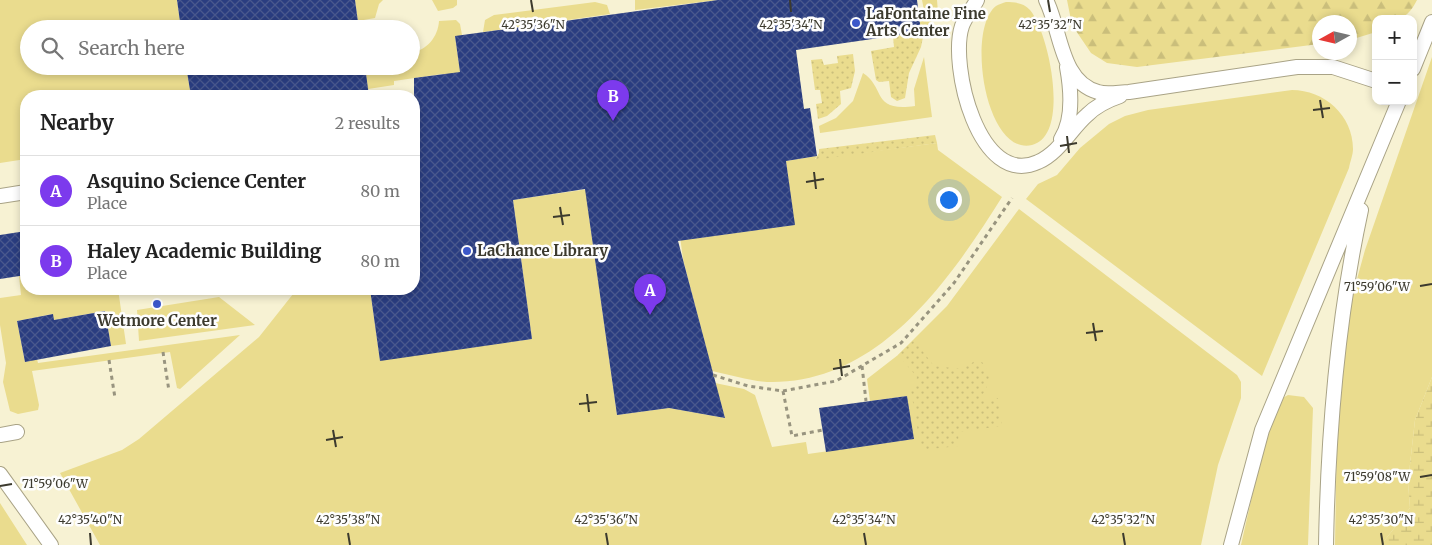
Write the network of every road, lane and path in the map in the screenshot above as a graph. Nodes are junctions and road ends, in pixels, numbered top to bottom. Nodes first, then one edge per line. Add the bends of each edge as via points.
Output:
1 (977, 0) edge
2 (1046, 0) edge
3 (1432, 22) edge
4 (1066, 58) junction
5 (1417, 60) edge
6 (1372, 80) edge
7 (1129, 92) junction
8 (1398, 105) edge
9 (1053, 152) junction
10 (1368, 177) junction
11 (20, 193) edge
12 (0, 196) edge
13 (1012, 198) dead end
14 (163, 352) dead end
15 (109, 360) dead end
16 (862, 366) junction
17 (714, 376) dead end
18 (169, 390) dead end
19 (783, 391) junction
20 (115, 398) dead end
21 (866, 402) dead end
22 (822, 430) dead end
23 (17, 432) dead end
24 (0, 435) edge
25 (0, 474) edge
26 (51, 545) edge
27 (1231, 545) edge
28 (1326, 545) edge

1 - 9 lane via 962,27 959,59 965,98 976,128 987,145 1016,165 1037,163
2 - 4 lane
3 - 5 lane
4 - 7 lane via 1075,77 1086,88 1100,93
4 - 9 lane via 1071,96 1069,117 1064,134
6 - 7 lane via 1333,68 1306,67
7 - 9 lane via 1106,101 1087,114
8 - 10 lane
10 - 27 lane via 1262,430
10 - 28 lane via 1348,271 1337,352
11 - 12 lane
13 - 16 path via 954,283 901,343
14 - 18 path
15 - 20 path
16 - 19 path via 836,381
16 - 21 path
17 - 19 path via 748,386
19 - 22 path via 792,436
23 - 24 lane
25 - 26 lane

